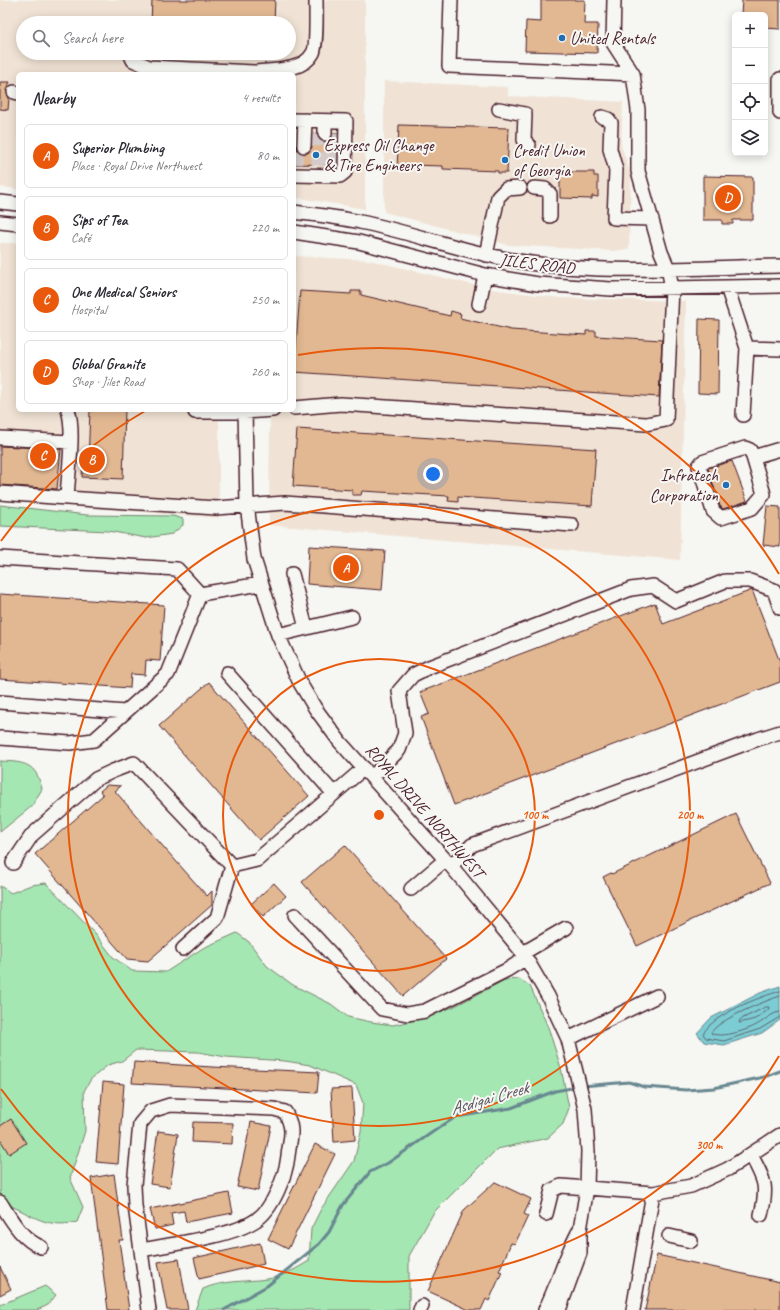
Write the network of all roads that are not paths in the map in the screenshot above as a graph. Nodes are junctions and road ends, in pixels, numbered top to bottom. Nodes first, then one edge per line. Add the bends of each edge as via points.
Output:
1 (316, 0) edge
2 (451, 0) edge
3 (614, 0) edge
4 (133, 60) edge
5 (239, 72) edge
6 (263, 72) edge
7 (633, 74) junction
8 (780, 79) edge
9 (499, 109) dead end
10 (780, 114) edge
11 (602, 117) dead end
12 (299, 120) edge
13 (529, 145) dead end
14 (300, 146) dead end
15 (299, 171) edge
16 (520, 188) dead end
17 (534, 188) dead end
18 (0, 202) edge
19 (16, 204) edge
20 (296, 212) edge
21 (550, 216) dead end
22 (652, 219) junction
23 (0, 222) edge
24 (16, 224) edge
25 (296, 232) edge
26 (486, 255) junction
27 (780, 266) edge
28 (668, 268) junction
29 (485, 275) junction
30 (780, 286) edge
31 (727, 287) junction
32 (672, 288) junction
33 (479, 304) dead end
34 (747, 348) junction
35 (780, 349) edge
36 (296, 408) edge
37 (69, 412) edge
38 (245, 412) edge
39 (744, 415) dead end
40 (0, 438) edge
41 (70, 442) junction
42 (780, 449) edge
43 (753, 457) junction
44 (0, 493) edge
45 (67, 498) junction
46 (247, 505) junction
47 (572, 525) dead end
48 (0, 558) edge
49 (292, 574) dead end
50 (261, 584) junction
51 (200, 594) junction
52 (780, 608) edge
53 (352, 617) dead end
54 (306, 628) junction
55 (278, 635) junction
56 (227, 673) dead end
57 (0, 702) edge
58 (125, 712) junction
59 (780, 732) edge
60 (0, 738) edge
61 (368, 772) junction
62 (334, 794) junction
63 (13, 863) dead end
64 (448, 863) junction
65 (232, 866) junction
66 (411, 889) dead end
67 (295, 915) dead end
68 (566, 928) dead end
69 (183, 949) dead end
70 (524, 956) junction
71 (657, 996) dead end
72 (568, 1040) junction
73 (780, 1135) edge
74 (750, 1155) junction
75 (587, 1188) junction
76 (653, 1193) junction
77 (0, 1202) edge
78 (546, 1214) dead end
79 (761, 1215) dead end
80 (580, 1230) junction
81 (668, 1236) dead end
82 (691, 1241) dead end
83 (41, 1247) dead end
84 (141, 1250) junction
85 (149, 1310) edge
86 (544, 1310) edge
87 (559, 1310) edge
88 (633, 1310) edge

1 - 6 street via 314,52 304,64
2 - 7 street via 449,66
3 - 7 street via 613,42
4 - 5 street via 149,66
7 - 22 street via 638,110 638,171
8 - 10 street
9 - 13 street via 525,114 524,140
11 - 22 street via 611,123 610,149 616,170 614,218
12 - 14 street
12 - 15 street via 325,127 346,121 345,172 340,176 324,170
16 - 26 street via 506,189 498,197
17 - 21 street via 545,189 550,194
18 - 19 street
20 - 26 street, JILES ROAD via 360,222
22 - 28 street
23 - 24 street
25 - 29 street, JILES ROAD via 359,242
26 - 28 street, JILES ROAD via 573,268
27 - 28 street, JILES ROAD
28 - 32 street
29 - 32 street, JILES ROAD via 507,280 574,287
29 - 33 street
30 - 31 street, JILES ROAD
31 - 32 street, JILES ROAD
31 - 34 street
32 - 36 street via 666,420 646,424 341,404
34 - 35 street
34 - 39 street
37 - 41 street
38 - 46 street, ROYAL DRIVE NORTHWEST
40 - 41 street
41 - 45 street
42 - 43 street
43 - 43 street via 764,494 752,508 721,518 713,511 699,466 702,462 745,448 750,450
44 - 45 street
45 - 46 street via 216,508
46 - 47 street via 285,504
46 - 50 street, ROYAL DRIVE NORTHWEST via 254,559
48 - 51 street via 177,569
49 - 54 street
50 - 51 street
50 - 55 street, ROYAL DRIVE NORTHWEST
51 - 58 street via 168,674
52 - 61 street via 774,590 750,581 725,581 676,601 653,586 631,589 429,667 413,675 399,691 405,733 399,750
53 - 54 street
54 - 55 street
55 - 61 street, ROYAL DRIVE NORTHWEST via 300,683 315,708 340,742
56 - 62 street
57 - 58 street
58 - 60 street via 94,740 70,743
59 - 64 street via 472,845
61 - 62 street
61 - 64 street, ROYAL DRIVE NORTHWEST
62 - 65 street via 257,860
63 - 65 street via 32,836 96,779 134,763
64 - 66 street
64 - 70 street, ROYAL DRIVE NORTHWEST
65 - 69 street via 218,918
67 - 70 street via 382,1009 407,1014 425,1011 507,970
68 - 70 street
70 - 72 street, ROYAL DRIVE NORTHWEST via 548,996
71 - 72 street
72 - 75 street, ROYAL DRIVE NORTHWEST via 585,1109
73 - 74 street
74 - 76 street via 692,1186
74 - 79 street via 764,1180 765,1199
75 - 76 street
75 - 78 street via 561,1186 552,1190
75 - 80 street, ROYAL DRIVE NORTHWEST
76 - 88 street
77 - 83 street via 22,1235
80 - 86 street, ROYAL DRIVE NORTHWEST via 569,1249 553,1294
80 - 87 street, ROYAL DRIVE NORTHWEST via 580,1253
81 - 82 street
84 - 84 street via 135,1206 135,1179 140,1124 151,1111 170,1105 274,1109 285,1112 292,1130 287,1169 268,1208 258,1220 240,1230
84 - 85 street

